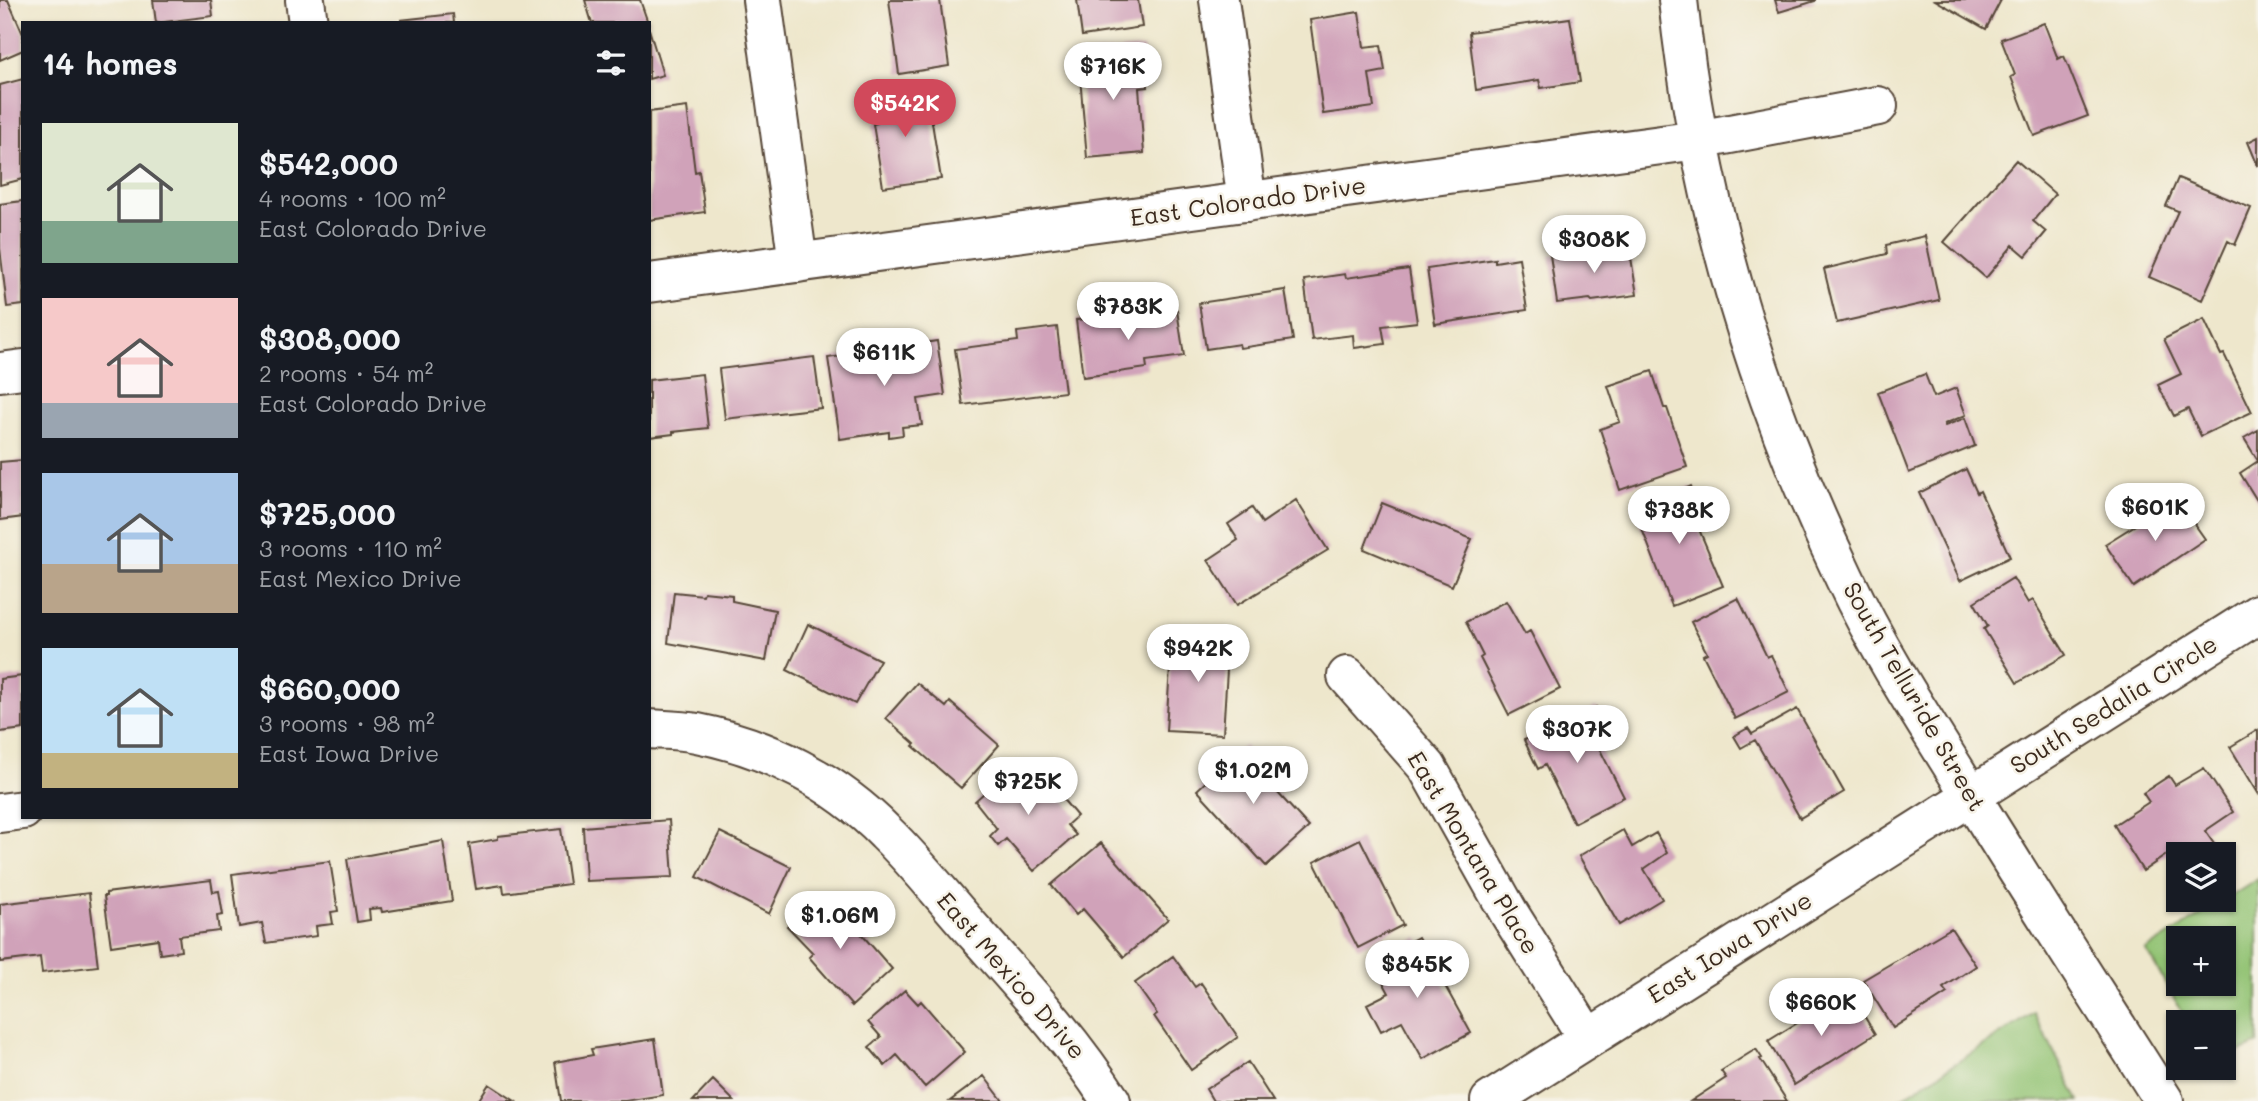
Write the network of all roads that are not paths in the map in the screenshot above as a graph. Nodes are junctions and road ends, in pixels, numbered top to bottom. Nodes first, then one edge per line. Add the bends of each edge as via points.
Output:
1 (305, 0) edge
2 (762, 0) edge
3 (1219, 0) edge
4 (1678, 0) edge
5 (308, 21) edge
6 (1878, 106) dead end
7 (1698, 140) junction
8 (1247, 202) junction
9 (798, 263) junction
10 (651, 284) edge
11 (21, 369) edge
12 (0, 372) edge
13 (2258, 614) edge
14 (1347, 676) dead end
15 (651, 729) edge
16 (1971, 796) junction
17 (21, 810) edge
18 (0, 813) edge
19 (1588, 1039) junction
20 (1111, 1101) edge
21 (1490, 1101) edge
22 (2164, 1101) edge

1 - 5 street
2 - 9 street
3 - 8 street
4 - 7 street, South Telluride Street
6 - 7 street
7 - 8 street, East Colorado Drive
7 - 16 street, South Telluride Street via 1746,334 1809,501 1888,661
8 - 9 street, East Colorado Drive
9 - 10 street, East Colorado Drive
11 - 12 street
13 - 16 street, South Sedalia Circle
14 - 19 street, East Montana Place via 1427,767 1509,913
15 - 20 street, East Mexico Drive via 695,733 748,746 799,768 845,797 887,833 1034,1000
16 - 19 street, East Iowa Drive
16 - 22 street, South Telluride Street
17 - 18 street
19 - 21 street, East Iowa Drive

